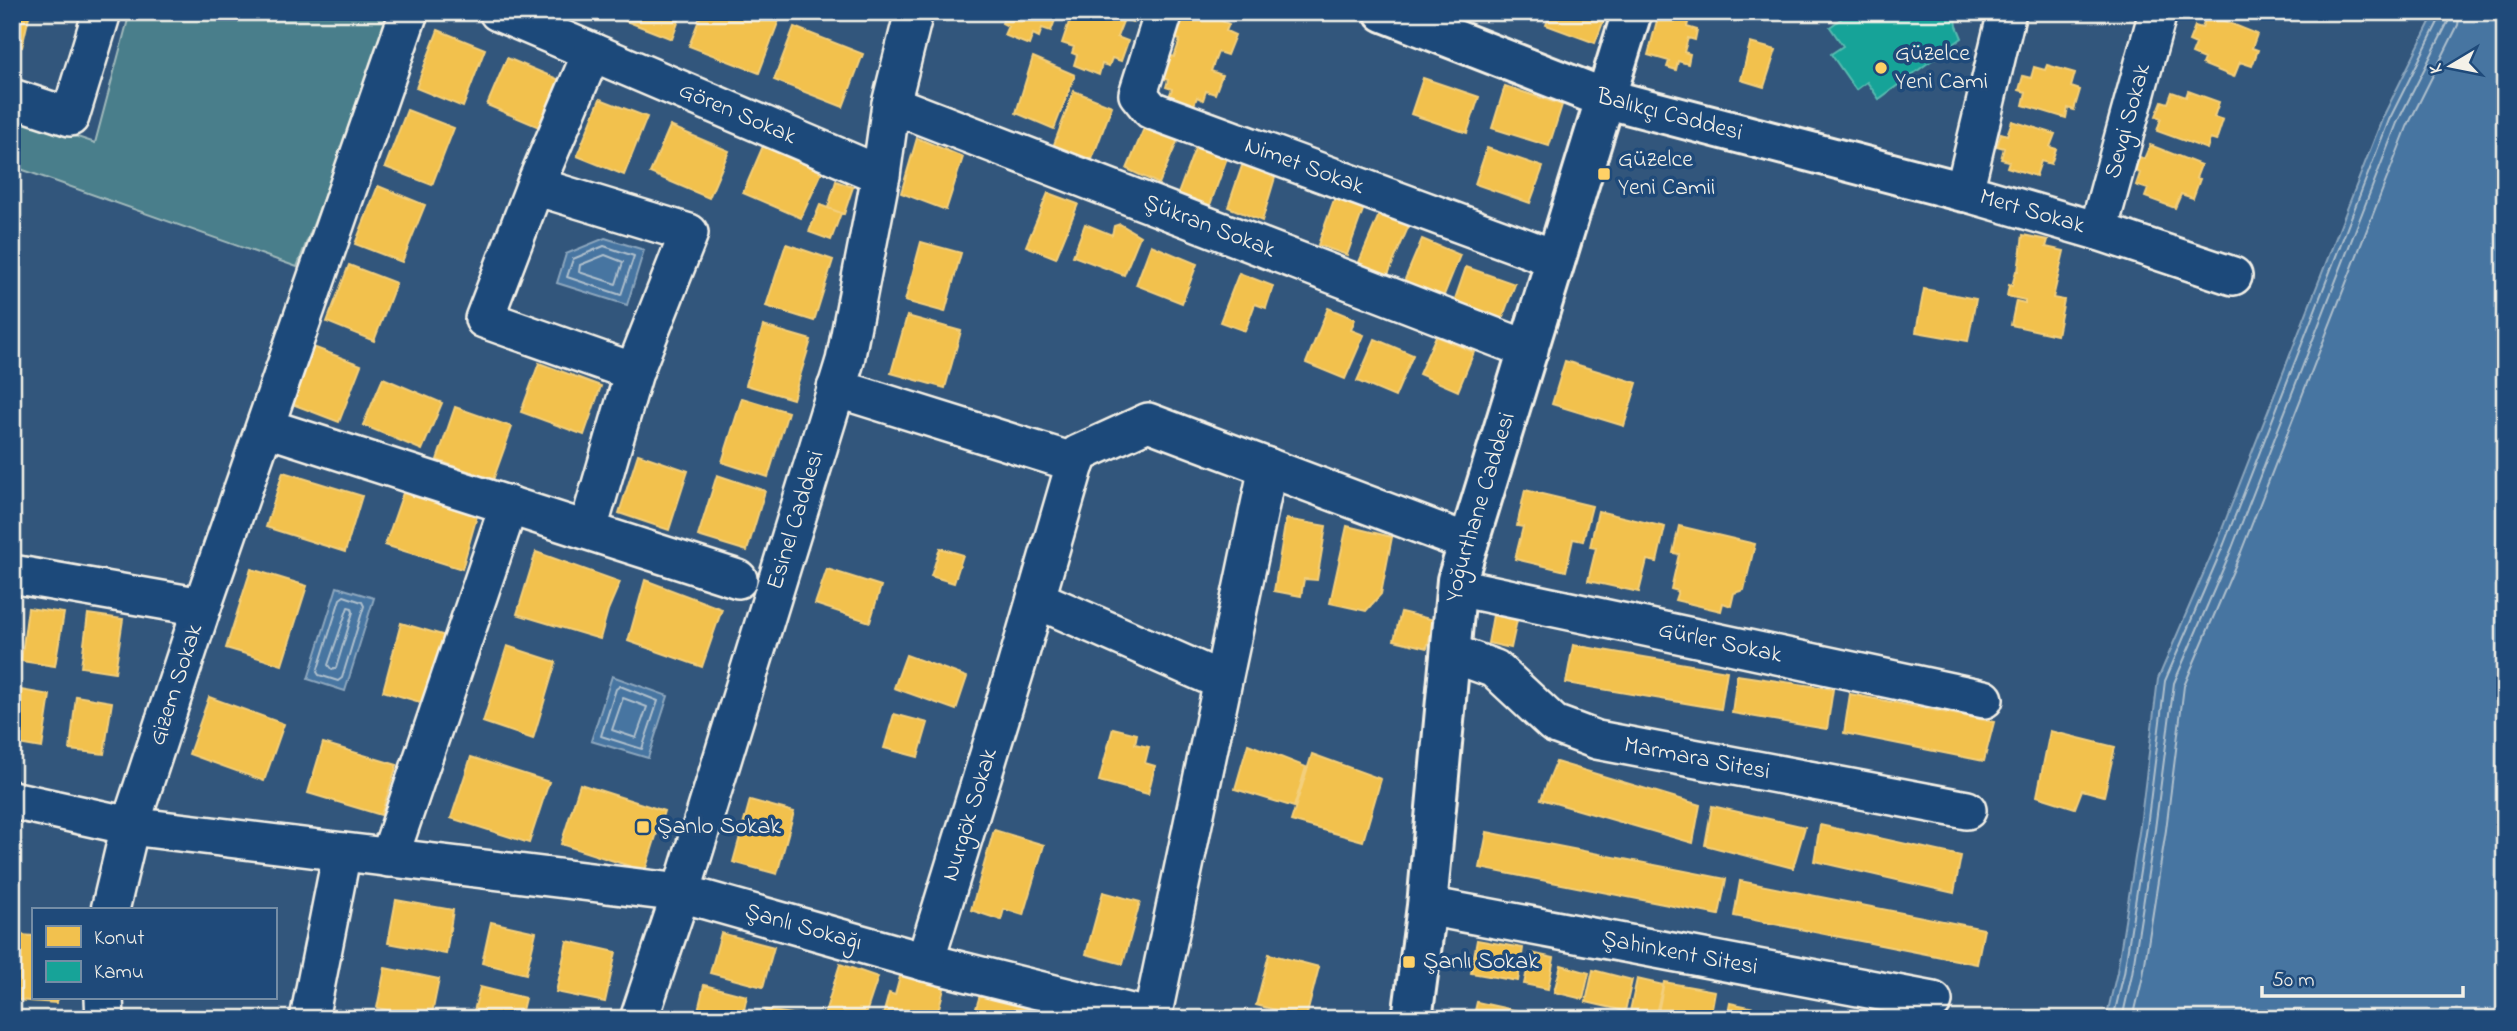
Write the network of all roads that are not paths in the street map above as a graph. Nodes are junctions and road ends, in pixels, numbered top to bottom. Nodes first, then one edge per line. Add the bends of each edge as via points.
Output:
1 (102, 12) edge
2 (409, 12) edge
3 (498, 12) edge
4 (914, 12) edge
5 (1164, 12) edge
6 (1632, 12) edge
7 (2007, 12) edge
8 (2158, 12) edge
9 (1385, 13) edge
10 (592, 52) junction
11 (12, 98) edge
12 (1604, 98) junction
13 (891, 104) junction
14 (881, 175) junction
15 (535, 186) junction
16 (1964, 192) junction
17 (2098, 231) junction
18 (1556, 259) junction
19 (2234, 276) dead end
20 (1529, 350) junction
21 (634, 372) junction
22 (836, 388) junction
23 (280, 432) dead end
24 (1076, 463) junction
25 (1268, 467) junction
26 (509, 505) junction
27 (593, 512) dead end
28 (1469, 543) junction
29 (12, 574) edge
30 (738, 579) dead end
31 (1457, 583) junction
32 (1036, 599) junction
33 (202, 607) junction
34 (1451, 653) junction
35 (1222, 681) junction
36 (1984, 699) dead end
37 (12, 800) edge
38 (1967, 810) dead end
39 (130, 826) junction
40 (342, 852) junction
41 (389, 858) junction
42 (681, 893) junction
43 (1427, 906) junction
44 (110, 908) edge
45 (925, 962) junction
46 (104, 1000) edge
47 (1933, 1001) dead end
48 (1153, 1018) edge
49 (105, 1019) edge
50 (309, 1019) edge
51 (639, 1019) edge
52 (1412, 1019) edge

1 - 11 street via 70,117
2 - 33 street
3 - 10 street, Gören Sokak
4 - 13 street, Esinel Caddesi
5 - 18 street, Nimet Sokak via 1138,94 1152,110
6 - 12 main road, Yoğurthane Caddesi
7 - 16 street, Mert Sokak
8 - 17 street, Sevgi Sokak
9 - 12 main road, Balıkçı Caddesi
10 - 14 street, Gören Sokak
10 - 15 street
12 - 16 main road, Balıkçı Caddesi
12 - 18 main road, Yoğurthane Caddesi
13 - 14 street, Esinel Caddesi
13 - 20 street, Şükran Sokak
14 - 22 street, Esinel Caddesi
15 - 21 street via 484,319
15 - 21 street via 689,233
16 - 17 street, Mert Sokak
17 - 19 street, Mert Sokak
18 - 20 main road, Yoğurthane Caddesi
20 - 28 main road, Yoğurthane Caddesi
21 - 27 street
22 - 24 street
22 - 42 street, Esinel Caddesi
23 - 26 street
24 - 25 street via 1078,454 1148,422
24 - 32 street, Nurgök Sokak
25 - 28 street
25 - 35 street
26 - 30 street
26 - 41 street
28 - 31 main road, Yoğurthane Caddesi
29 - 33 street, Gizem Sokak
31 - 34 main road, Yoğurthane Caddesi
31 - 36 street, Gürler Sokak
32 - 35 street
32 - 45 street, Nurgök Sokak
33 - 39 street, Gizem Sokak
34 - 38 street, Marmara Sitesi via 1494,670 1554,724 1597,740
34 - 43 main road, Yoğurthane Caddesi
35 - 48 street
37 - 39 street, Şanlı Sokağı
39 - 40 street, Şanlı Sokağı
39 - 44 street, Gizem Sokak
40 - 41 street, Şanlı Sokağı
40 - 50 street
41 - 42 street, Şanlı Sokağı
42 - 45 street, Şanlı Sokağı
42 - 51 street, Esinel Caddesi
43 - 47 street, Şahinkent Sitesi
43 - 52 main road, Yoğurthane Caddesi
45 - 48 street, Şanlı Sokağı
46 - 49 street

